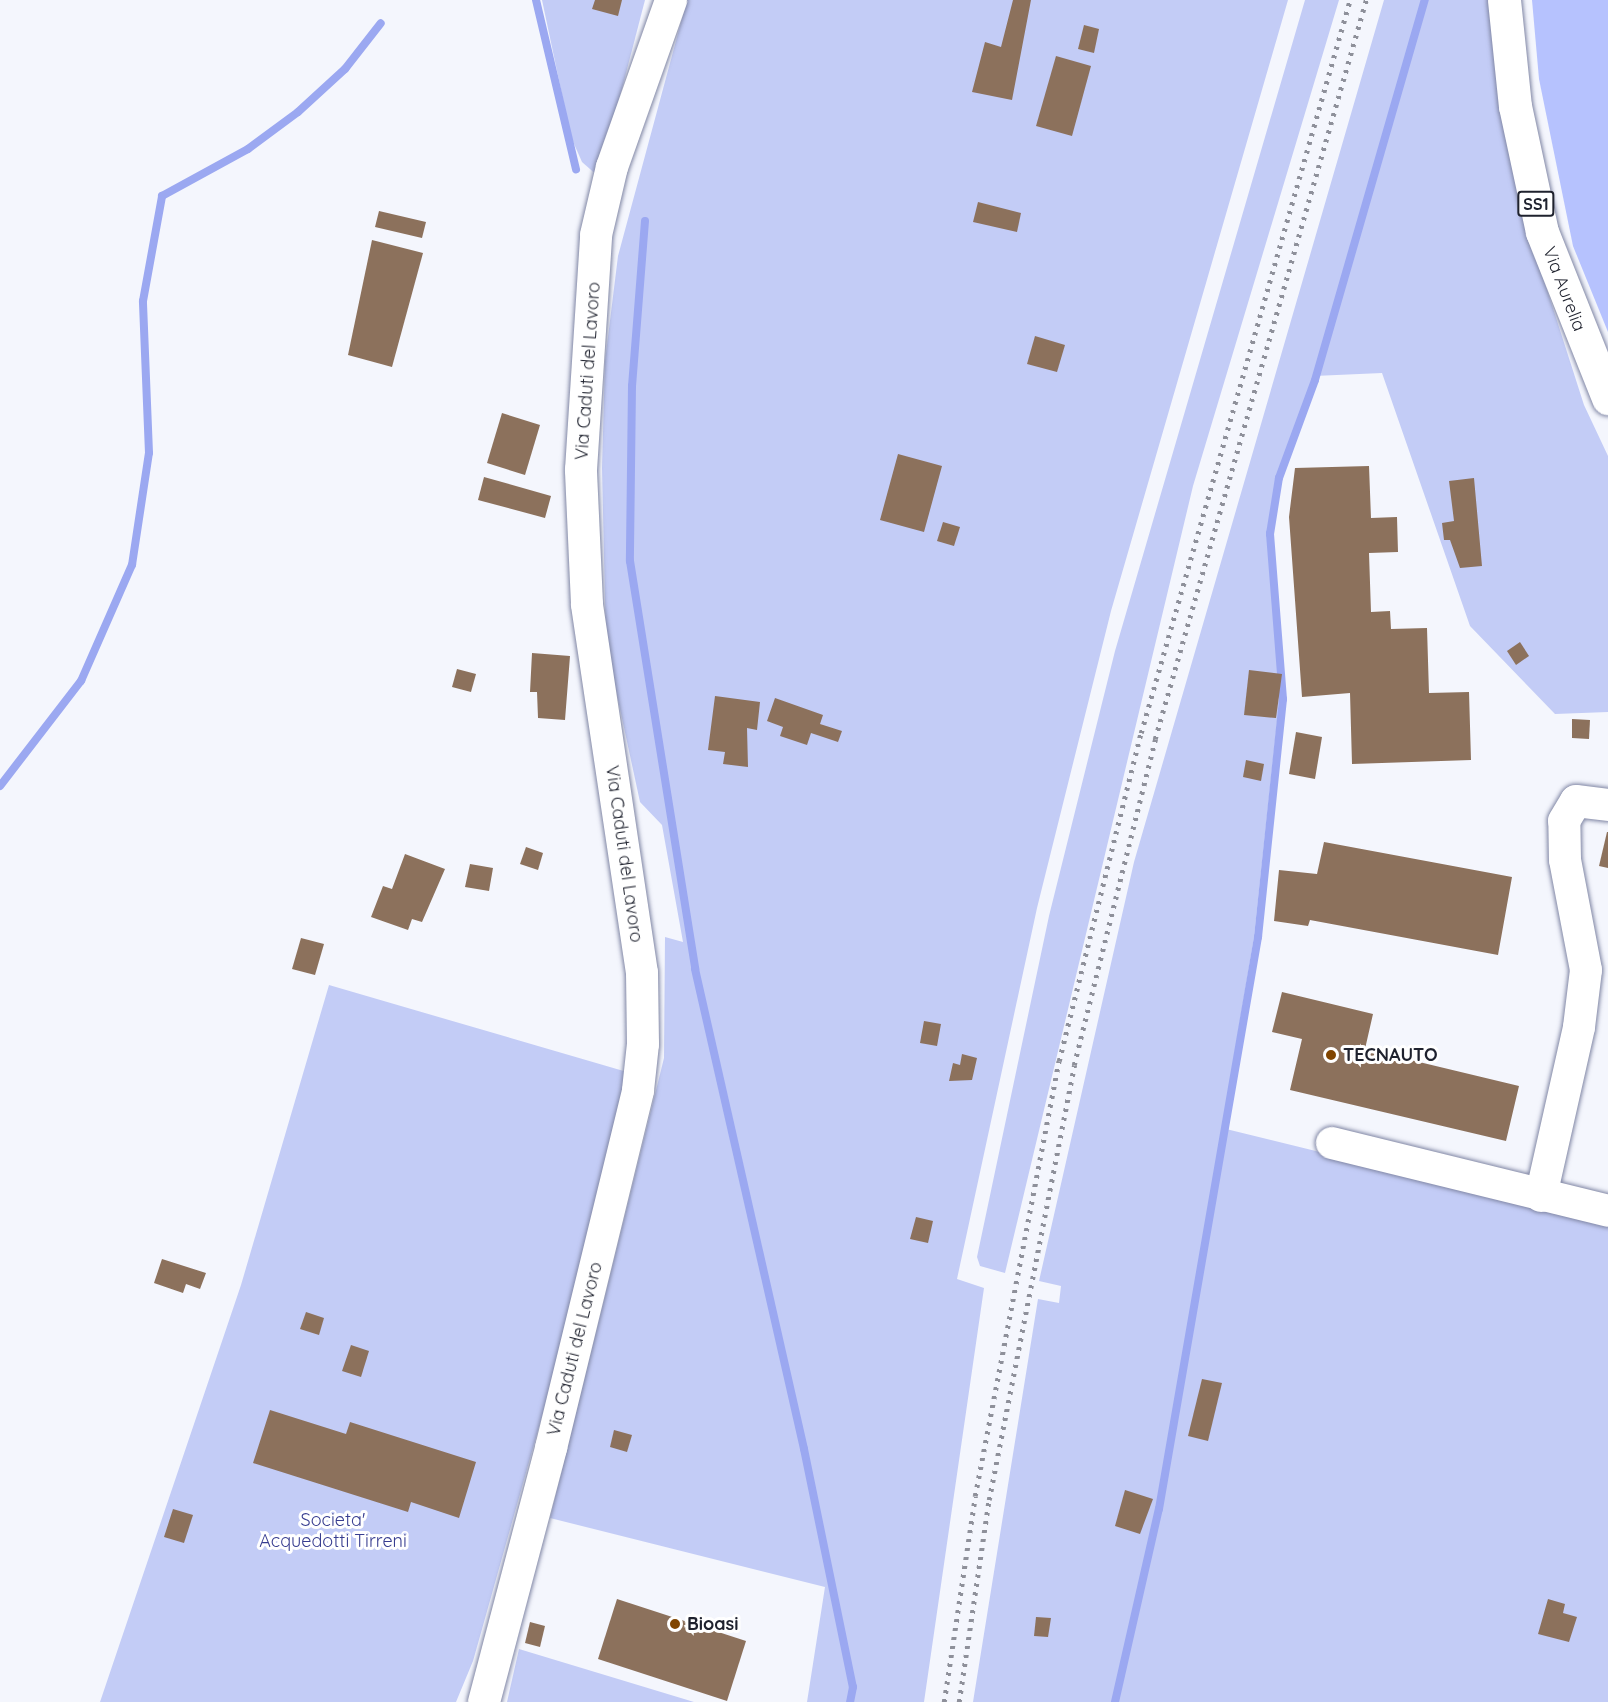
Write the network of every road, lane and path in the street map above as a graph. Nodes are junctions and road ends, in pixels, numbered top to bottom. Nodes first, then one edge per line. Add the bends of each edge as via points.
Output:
1 (671, 0) edge
2 (1504, 0) edge
3 (1608, 398) edge
4 (1608, 805) edge
5 (1332, 1143) dead end
6 (1541, 1196) junction
7 (1608, 1211) edge
8 (484, 1702) edge

1 - 8 street, Via Caduti del Lavoro via 612,167 596,235 581,470 587,604 642,973 644,1044 638,1090 551,1448
2 - 3 main road, Via Aurelia / SS1 via 1515,106 1542,232
4 - 6 street via 1576,801 1564,821 1565,860 1586,970 1579,1027
5 - 6 street
6 - 7 street

